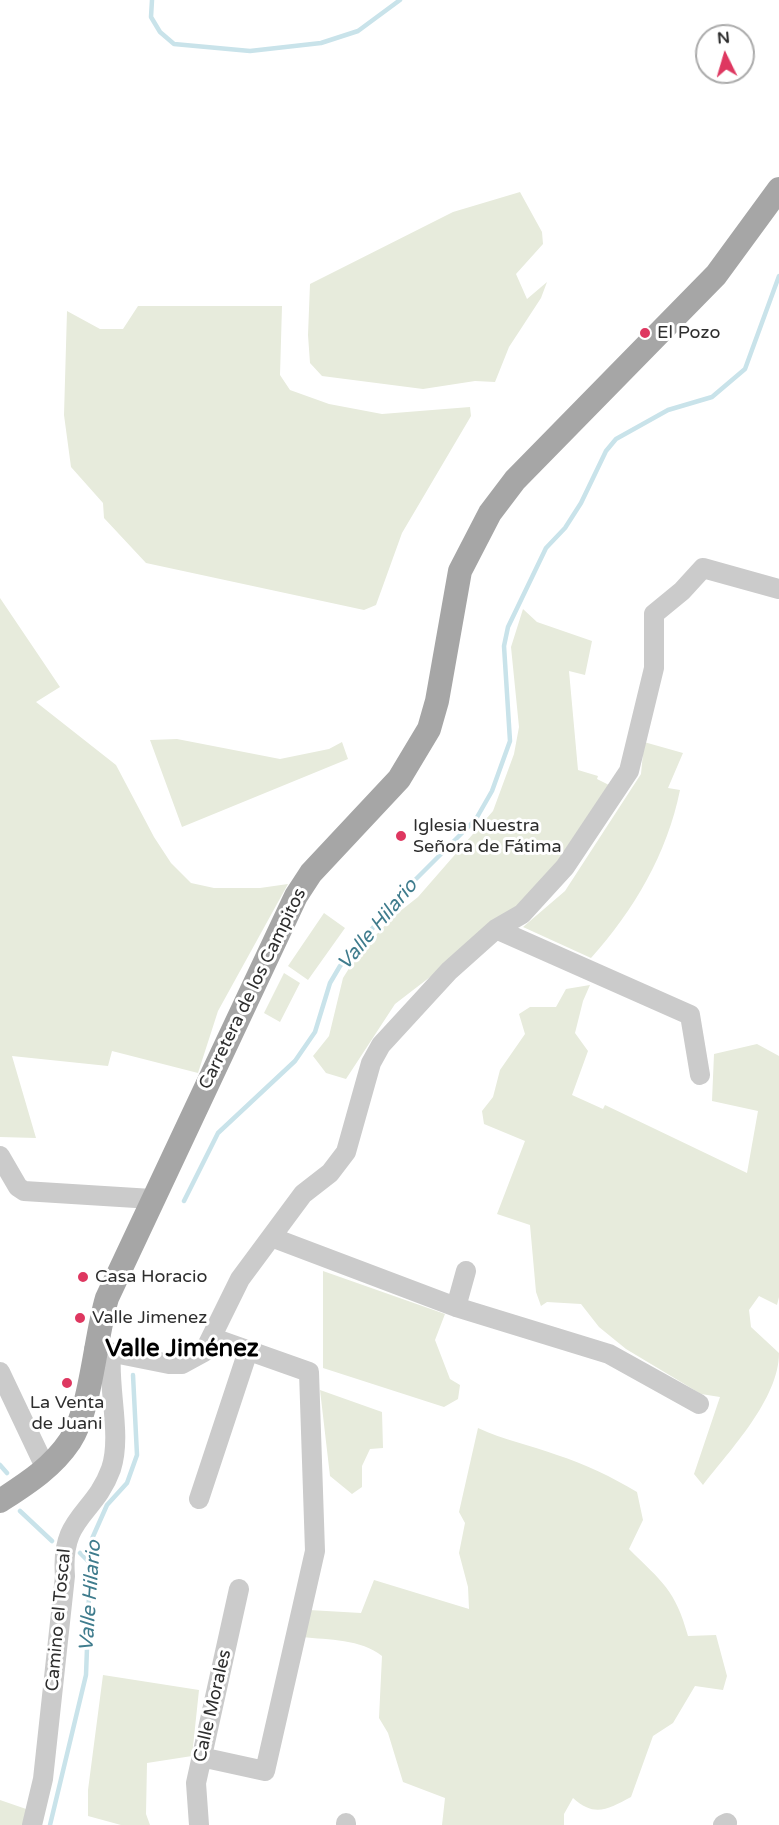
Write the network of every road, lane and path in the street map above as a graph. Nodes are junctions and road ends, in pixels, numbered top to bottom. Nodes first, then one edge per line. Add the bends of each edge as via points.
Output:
1 (779, 189) edge
2 (779, 589) edge
3 (496, 929) junction
4 (700, 1074) dead end
5 (0, 1156) edge
6 (152, 1199) junction
7 (271, 1237) junction
8 (466, 1271) dead end
9 (456, 1307) junction
10 (213, 1338) junction
11 (103, 1352) junction
12 (248, 1352) junction
13 (0, 1372) edge
14 (699, 1404) dead end
15 (46, 1469) junction
16 (199, 1498) dead end
17 (0, 1501) edge
18 (239, 1589) dead end
19 (201, 1757) junction
20 (32, 1825) edge
21 (199, 1825) edge

1 - 6 main road, Carretera de los Campitos via 716,275 515,480 490,513 460,571 429,729 399,779 311,873 296,896
2 - 3 street via 703,567 654,614 654,668 629,771 565,867 522,914
3 - 4 street via 690,1015
3 - 7 street via 449,971 381,1045 371,1063 346,1152 330,1173 303,1194
5 - 6 street via 24,1191
6 - 11 main road, Carretera de los Campitos via 107,1298
7 - 9 street
7 - 10 street via 240,1279
8 - 9 street
9 - 14 street via 609,1354
10 - 11 street via 204,1352 182,1364
10 - 12 street
11 - 15 main road, Carretera de los Campitos via 71,1439
11 - 20 street, Camino el Toscal via 110,1382 113,1457 111,1470 68,1532 64,1548 65,1576 43,1779
12 - 16 street
12 - 19 street via 309,1372 315,1551 265,1772
13 - 15 street
15 - 17 main road, Carretera de los Campitos
18 - 19 street, Calle Morales
19 - 21 street, Calle Morales via 196,1783

